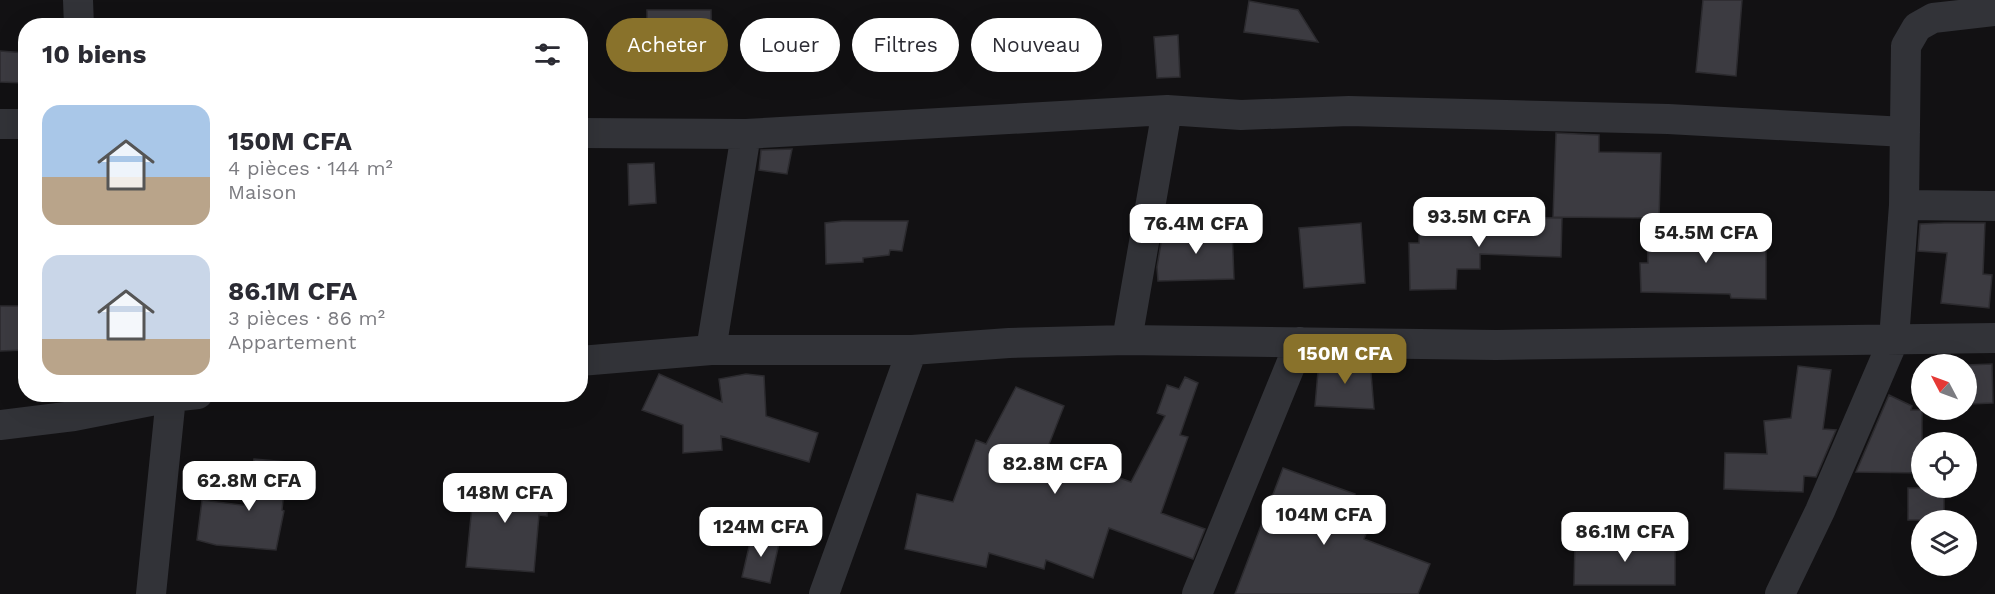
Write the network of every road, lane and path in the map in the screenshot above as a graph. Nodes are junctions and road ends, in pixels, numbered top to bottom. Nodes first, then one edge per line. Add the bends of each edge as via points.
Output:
1 (78, 0) edge
2 (1995, 11) edge
3 (79, 18) edge
4 (1167, 110) junction
5 (0, 124) edge
6 (18, 124) edge
7 (1905, 132) junction
8 (588, 133) edge
9 (746, 134) junction
10 (1904, 205) junction
11 (1995, 206) edge
12 (1995, 338) edge
13 (1894, 339) junction
14 (1127, 340) junction
15 (1299, 342) junction
16 (711, 350) junction
17 (912, 350) junction
18 (588, 360) edge
19 (111, 402) edge
20 (184, 402) edge
21 (74, 405) edge
22 (0, 425) edge
23 (151, 594) edge
24 (824, 594) edge
25 (1197, 594) edge
26 (1780, 594) edge

1 - 3 street
2 - 7 street via 1934,18 1917,27 1906,46
4 - 7 street via 1668,119
4 - 9 street
4 - 14 street
5 - 6 street
7 - 10 street
8 - 9 street
9 - 16 street
10 - 11 street
10 - 13 street
12 - 13 street
13 - 15 street via 1496,345
13 - 26 street via 1820,512
14 - 15 street
14 - 17 street
15 - 25 street
16 - 17 street
16 - 18 street
17 - 24 street
19 - 21 street
20 - 23 street
21 - 22 street

